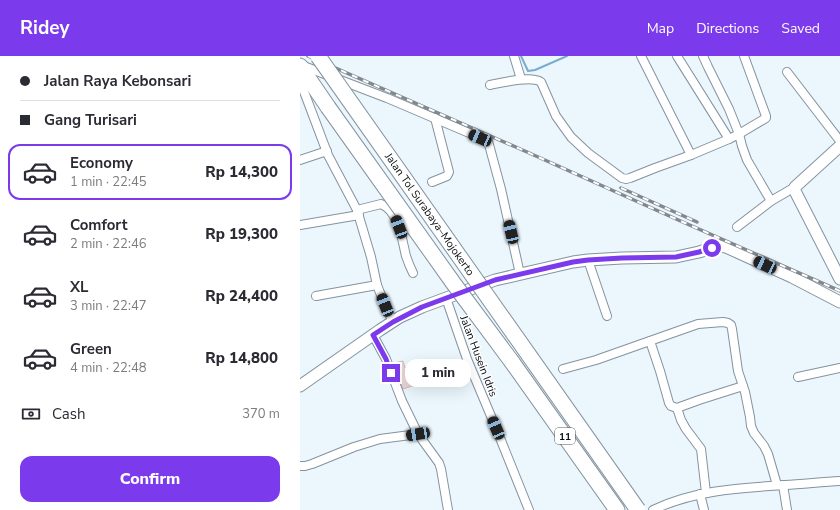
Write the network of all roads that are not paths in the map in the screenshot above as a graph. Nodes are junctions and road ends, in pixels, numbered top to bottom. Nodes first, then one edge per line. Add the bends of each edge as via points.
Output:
1 (318, 56) edge
2 (514, 56) edge
3 (641, 56) edge
4 (676, 56) edge
5 (703, 56) edge
6 (744, 56) edge
7 (300, 65) edge
8 (300, 69) edge
9 (787, 72) dead end
10 (521, 79) junction
11 (300, 81) edge
12 (490, 85) dead end
13 (328, 106) junction
14 (435, 118) junction
15 (740, 134) junction
16 (728, 139) junction
17 (840, 141) edge
18 (840, 146) edge
19 (327, 151) junction
20 (691, 155) junction
21 (300, 160) edge
22 (432, 182) dead end
23 (795, 187) junction
24 (771, 201) junction
25 (358, 213) junction
26 (300, 225) edge
27 (737, 227) dead end
28 (588, 260) junction
29 (413, 273) dead end
30 (520, 274) junction
31 (840, 276) edge
32 (377, 285) junction
33 (316, 296) dead end
34 (446, 298) junction
35 (840, 302) edge
36 (607, 316) dead end
37 (393, 322) junction
38 (373, 335) junction
39 (650, 341) junction
40 (840, 368) edge
41 (563, 369) dead end
42 (798, 377) dead end
43 (300, 386) edge
44 (743, 386) junction
45 (677, 408) junction
46 (418, 434) junction
47 (300, 466) edge
48 (840, 481) edge
49 (780, 485) junction
50 (703, 493) junction
51 (448, 510) edge
52 (529, 510) edge
53 (617, 510) edge
54 (638, 510) edge
55 (653, 510) edge
56 (704, 510) edge
57 (787, 510) edge

1 - 54 highway, Jalan Tol Surabaya–Mojokerto / 11, bridge
2 - 10 street
3 - 20 street
4 - 16 street
5 - 15 street
6 - 15 street via 766,118
7 - 13 highway, 11
7 - 14 street
8 - 13 highway
9 - 17 street
10 - 12 street
10 - 20 street via 537,79 556,116 571,137 622,178 630,178
11 - 19 street
13 - 53 highway, Jalan Tol Surabaya–Mojokerto / 11, bridge
14 - 22 street via 449,172 447,176
14 - 30 street via 488,141
15 - 16 street
15 - 24 street via 747,160
16 - 20 street
18 - 23 main road
19 - 21 street
19 - 25 street
23 - 24 street
23 - 31 main road
24 - 27 street
25 - 26 street
25 - 29 street via 381,204 388,208 399,227 406,257
25 - 32 street
28 - 30 main road
28 - 35 main road via 676,257 719,246 726,247
28 - 36 street
30 - 34 main road via 495,280
32 - 33 street
32 - 37 street
34 - 37 main road
34 - 52 street, Jalan Husein Idris via 467,359
37 - 38 main road
38 - 43 main road
38 - 46 street
39 - 41 street
39 - 44 street via 698,324 728,322 732,330 738,371
39 - 45 street via 671,406
40 - 42 street
44 - 45 street
44 - 49 street via 751,426 768,454
45 - 50 street via 686,429 701,449
46 - 47 street via 380,439
46 - 51 street via 439,463
48 - 49 street
49 - 50 street
49 - 57 street
50 - 55 street
50 - 56 street

